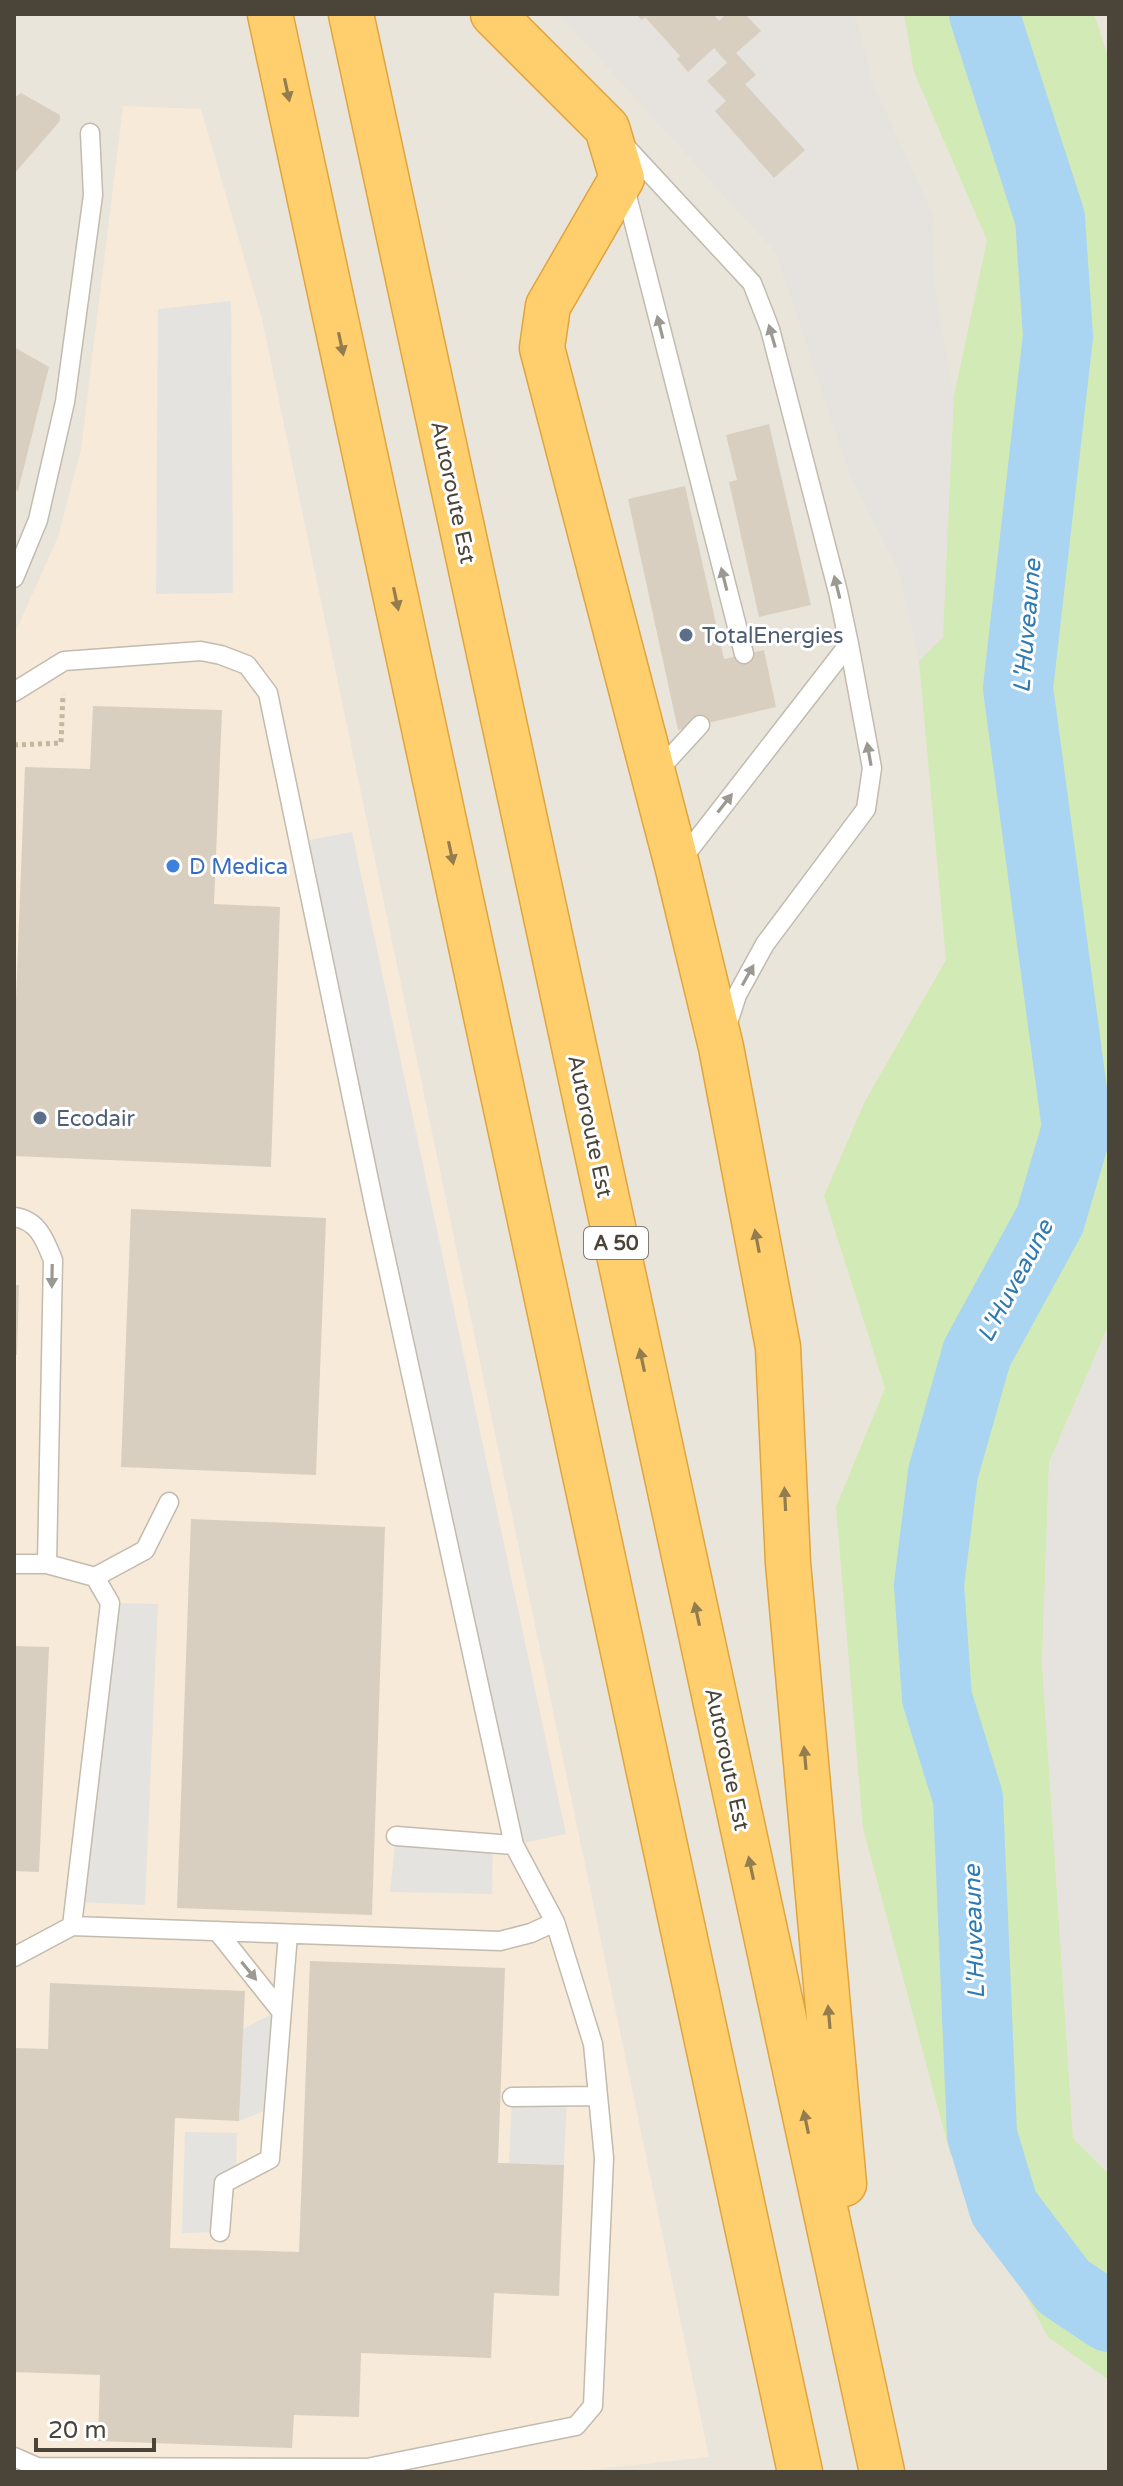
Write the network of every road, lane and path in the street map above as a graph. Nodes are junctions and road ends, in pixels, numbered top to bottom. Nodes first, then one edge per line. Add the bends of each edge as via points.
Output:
1 (270, 14) edge
2 (351, 14) edge
3 (493, 14) edge
4 (607, 128) junction
5 (90, 133) dead end
6 (622, 178) junction
7 (14, 578) edge
8 (849, 644) junction
9 (744, 654) dead end
10 (64, 661) junction
11 (14, 692) edge
12 (700, 725) dead end
13 (14, 745) edge
14 (653, 776) junction
15 (677, 865) junction
16 (721, 1047) junction
17 (14, 1217) edge
18 (169, 1502) dead end
19 (14, 1564) edge
20 (47, 1564) junction
21 (95, 1577) junction
22 (396, 1836) dead end
23 (514, 1845) junction
24 (555, 1922) junction
25 (72, 1926) junction
26 (217, 1931) junction
27 (288, 1934) junction
28 (14, 1957) edge
29 (280, 2010) junction
30 (598, 2096) junction
31 (512, 2097) dead end
32 (220, 2232) dead end
33 (861, 2374) junction
34 (14, 2457) edge
35 (800, 2472) edge
36 (882, 2472) edge

1 -> 35 highway
33 -> 2 highway, Autoroute Est / A 50
3 - 4 highway
4 - 6 highway
8 -> 4 lane via 770,329 752,283
5 - 7 lane via 93,195 65,402 38,520
9 -> 6 lane
6 - 14 highway via 548,306 542,348
15 -> 8 lane
16 -> 8 lane via 737,995 765,944 866,809 872,768
10 - 11 lane
10 - 13 path via 61,743
10 - 23 lane via 201,651 247,665 268,693
12 - 14 lane
14 - 15 highway
15 - 16 highway
33 -> 16 highway via 788,1563 778,1347
17 -> 20 lane via 43,1233 53,1260
18 - 21 lane via 145,1550
19 - 20 lane
20 - 21 lane
21 - 25 lane via 110,1603
22 - 23 lane
23 - 24 lane
24 - 27 lane via 500,1941
24 - 30 lane via 593,2044
25 - 26 lane
25 - 28 lane
26 - 27 lane
26 -> 29 lane
27 - 29 lane
29 - 32 lane via 270,2159 224,2183
30 - 31 lane
30 - 34 lane via 604,2158 593,2406 576,2426 367,2468 37,2467
33 - 36 highway, Autoroute Est / A 50

